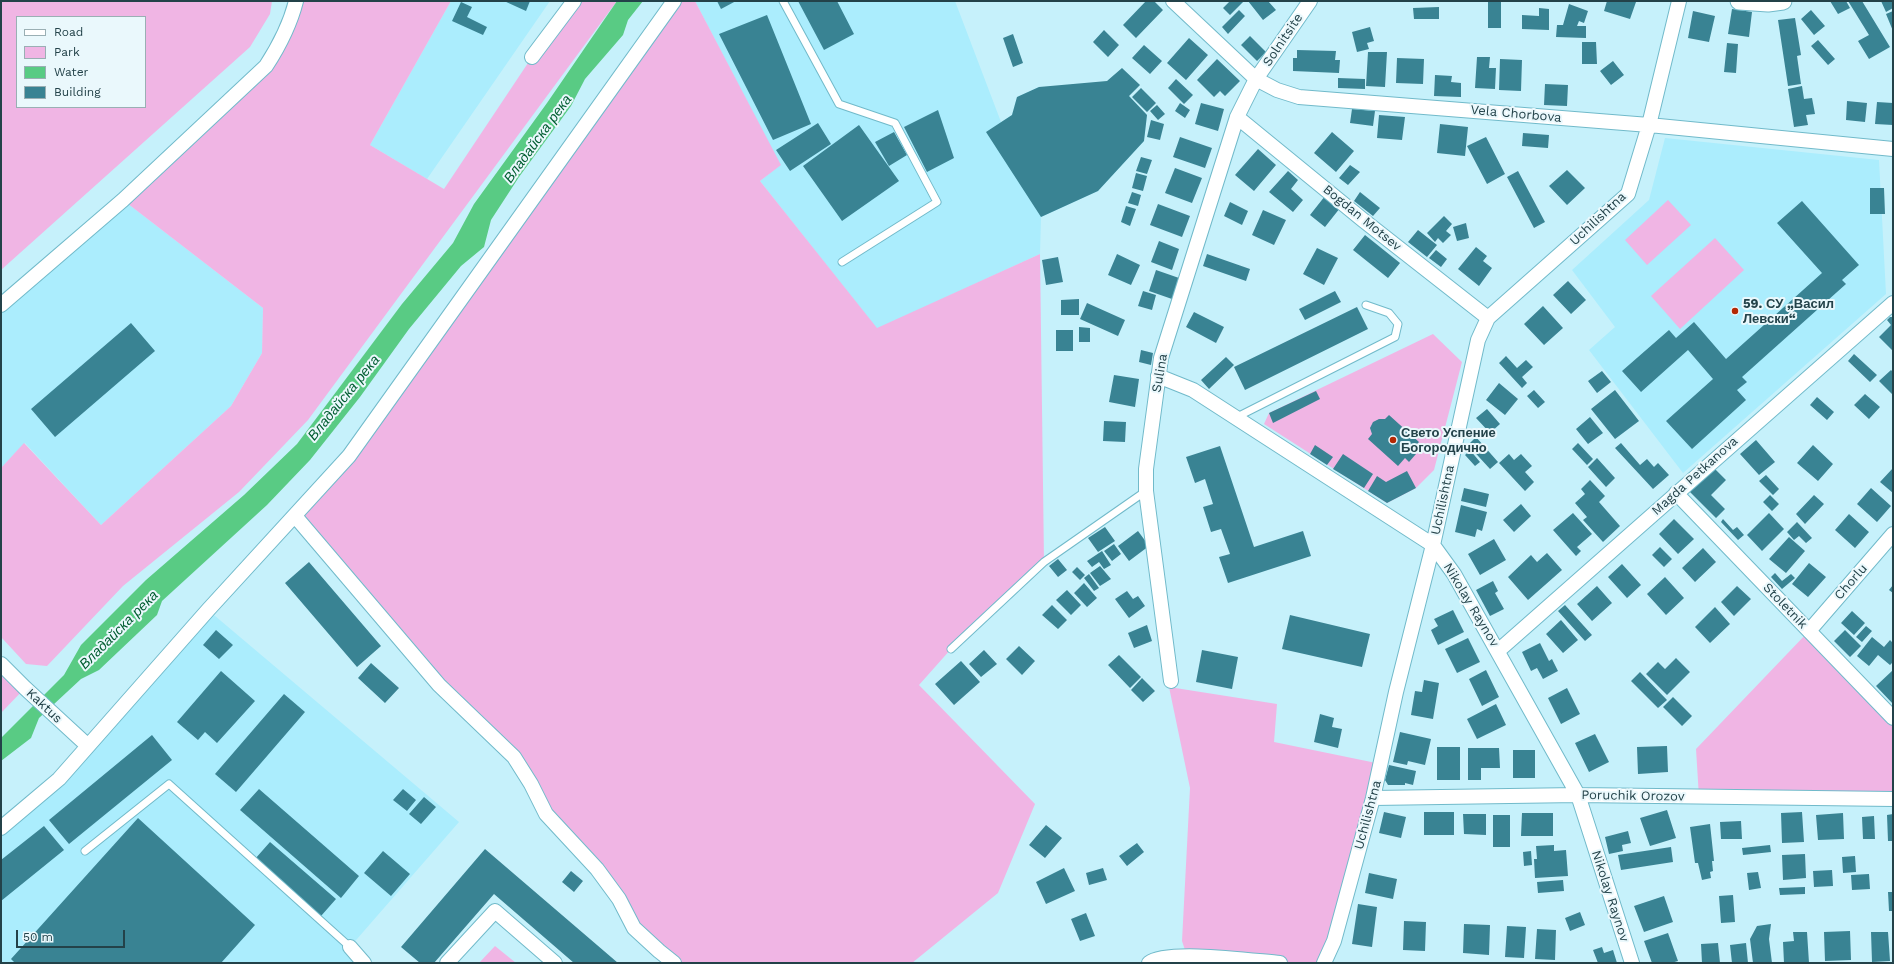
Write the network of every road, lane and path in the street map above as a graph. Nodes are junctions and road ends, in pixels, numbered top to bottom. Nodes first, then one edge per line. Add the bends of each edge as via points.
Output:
1 (296, 1) edge
2 (574, 1) edge
3 (674, 1) edge
4 (783, 1) edge
5 (1173, 1) edge
6 (1310, 1) edge
7 (1679, 1) edge
8 (1739, 1) edge
9 (1783, 1) edge
10 (532, 57) dead end
11 (1256, 79) junction
12 (1237, 117) junction
13 (1649, 125) junction
14 (1893, 149) edge
15 (842, 262) dead end
16 (1893, 303) edge
17 (1, 305) edge
18 (1366, 305) dead end
19 (1488, 318) junction
20 (1158, 376) junction
21 (1235, 418) junction
22 (1146, 491) junction
23 (1676, 493) junction
24 (296, 516) junction
25 (1893, 534) edge
26 (1433, 545) junction
27 (1809, 631) junction
28 (951, 649) dead end
29 (1498, 651) junction
30 (1, 664) edge
31 (1171, 681) dead end
32 (1893, 718) edge
33 (88, 746) junction
34 (1578, 795) junction
35 (1373, 798) junction
36 (1893, 799) edge
37 (1, 828) edge
38 (84, 851) dead end
39 (350, 947) joint
40 (364, 963) edge
41 (447, 963) edge
42 (555, 963) edge
43 (674, 963) edge
44 (1149, 963) edge
45 (1280, 963) edge
46 (1324, 963) edge
47 (1632, 963) edge

1 - 17 street via 280,44 266,66 123,200
2 - 10 street
3 - 24 street via 353,450
4 - 15 lane via 839,104 895,123 937,202
5 - 11 street, Vela Chorbova
6 - 11 street, Solnitsite
7 - 13 street, Uchilishtna
8 - 9 street
11 - 12 street, Sulina
11 - 13 street, Vela Chorbova via 1277,90 1299,97
12 - 19 street, Bogdan Motsev
12 - 20 street, Sulina via 1161,358
13 - 14 street, Vela Chorbova
13 - 19 street, Uchilishtna via 1628,194
16 - 23 street, Magda Petkanova
18 - 21 lane via 1389,313 1398,324 1395,337
19 - 26 street, Uchilishtna via 1478,340
20 - 21 street, Nikolay Raynov via 1193,390
20 - 22 street, Sulina via 1146,469
21 - 26 street, Nikolay Raynov
22 - 28 lane via 1044,562
22 - 31 street, Sulina
23 - 27 street, Stoletnik
23 - 29 street, Magda Petkanova
24 - 33 street via 208,610
24 - 43 street via 439,684 514,757 546,814 597,869 619,899 634,928
25 - 27 street, Chorlu
26 - 29 street, Nikolay Raynov via 1454,574
26 - 35 street, Uchilishtna via 1396,692
27 - 32 street, Stoletnik
29 - 34 street, Nikolay Raynov
30 - 33 street, Kaktus
33 - 37 street via 59,779
34 - 35 street, Poruchik Orozov
34 - 36 street, Poruchik Orozov
34 - 47 street, Nikolay Raynov
35 - 46 street, Uchilishtna via 1334,940
38 - 39 lane via 169,784
39 - 40 street
41 - 42 street via 495,911
44 - 45 street via 1155,959 1187,956

